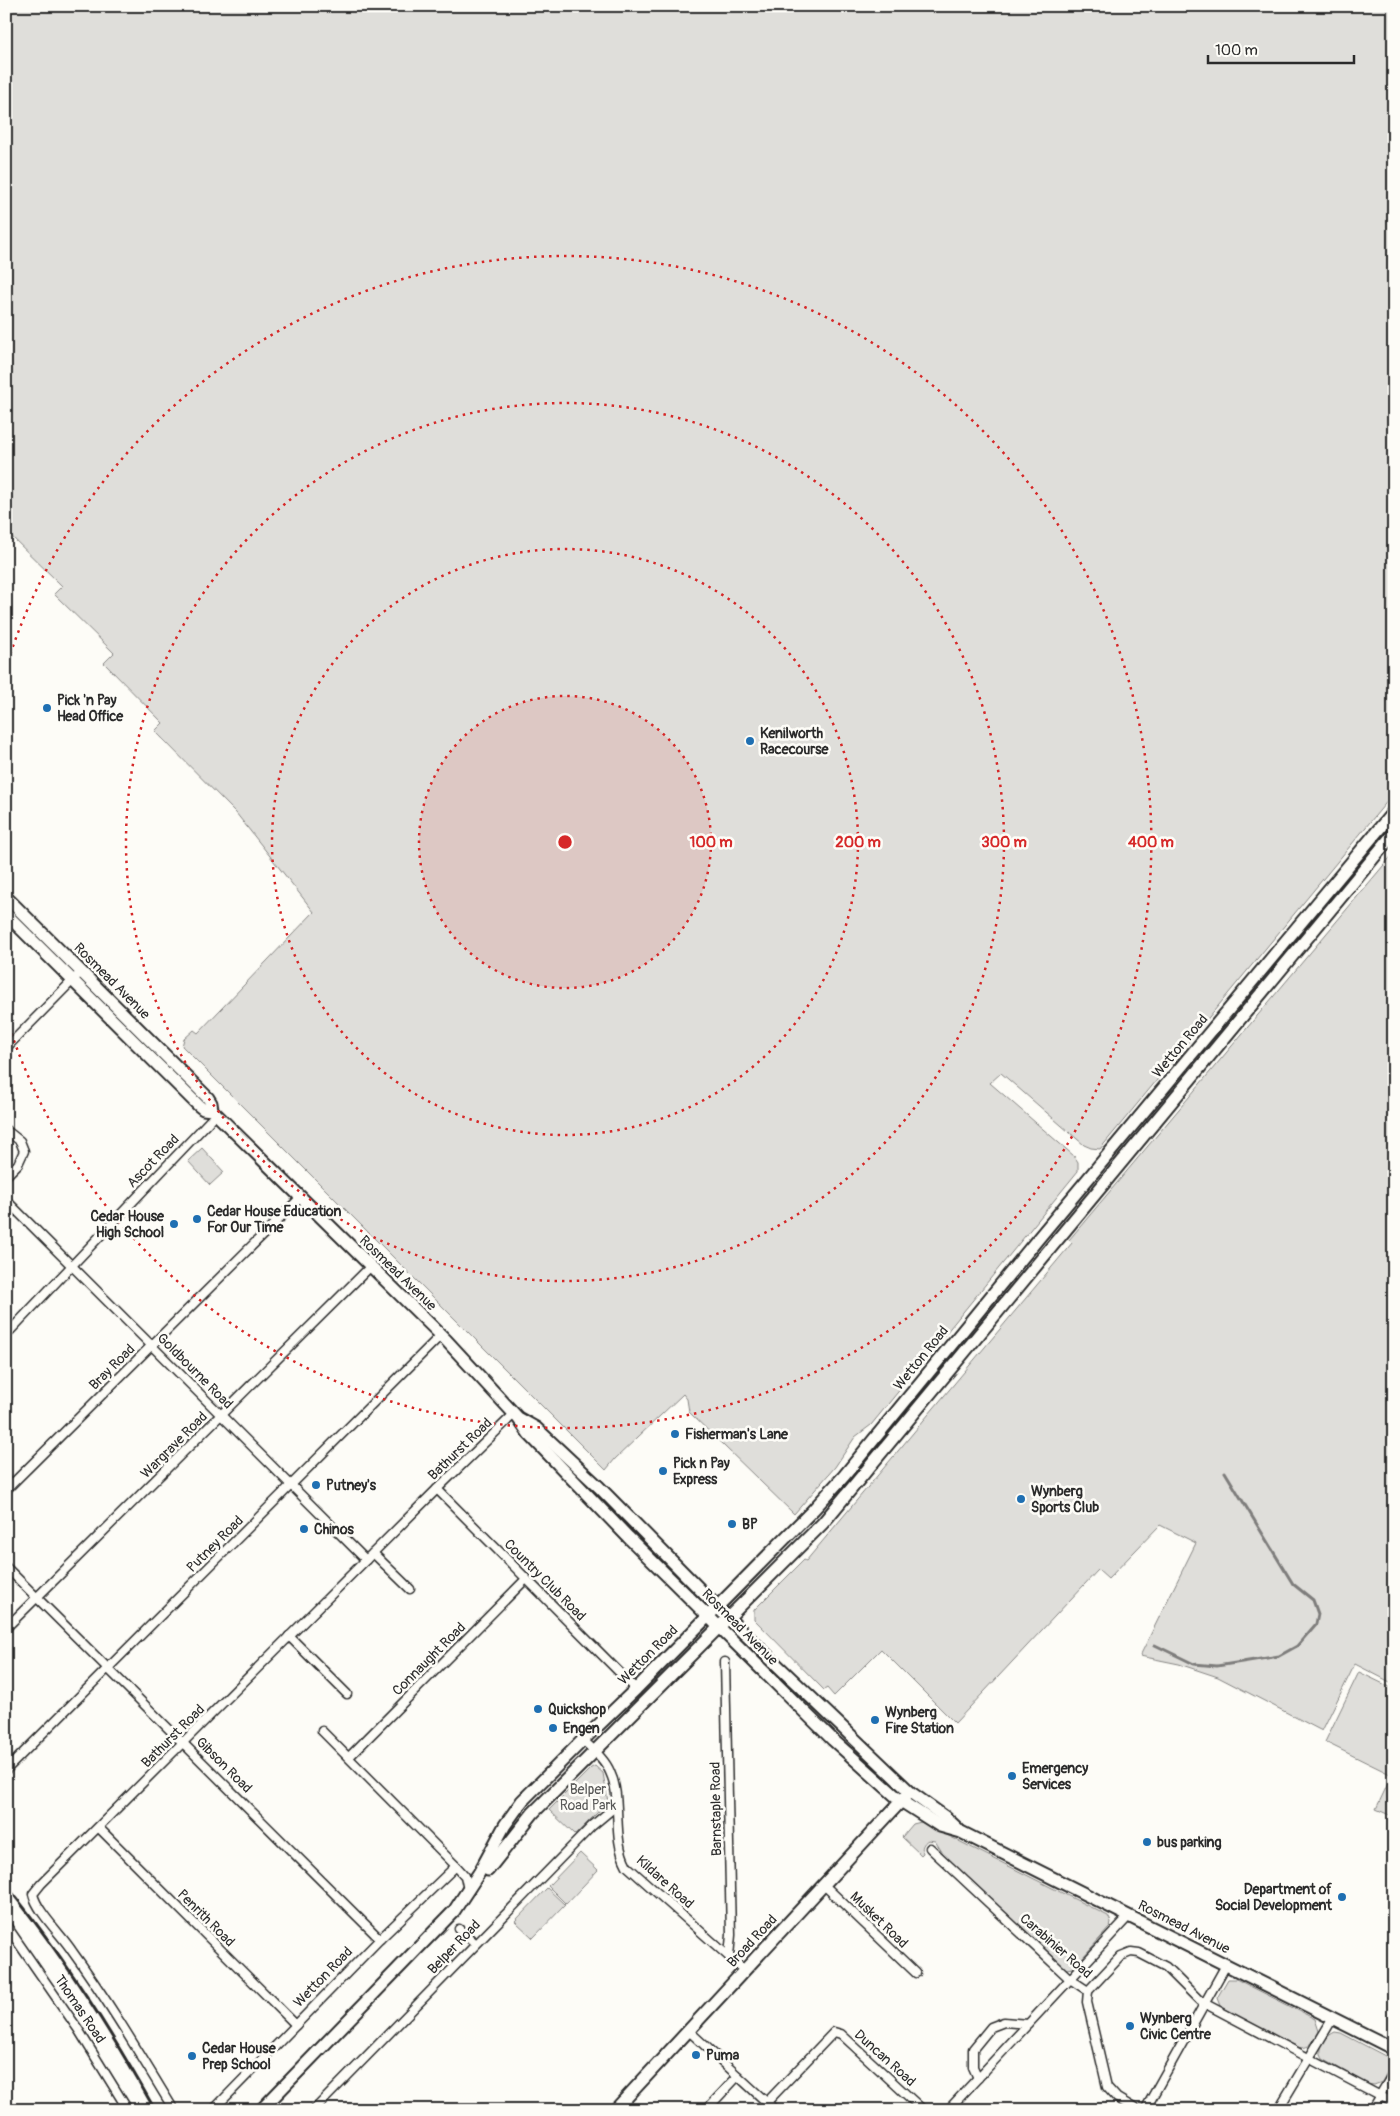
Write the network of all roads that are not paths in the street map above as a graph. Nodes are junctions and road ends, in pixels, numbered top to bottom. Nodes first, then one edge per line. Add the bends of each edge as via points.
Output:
1 (1394, 811) edge
2 (1394, 833) edge
3 (6, 897) edge
4 (6, 914) edge
5 (81, 972) junction
6 (72, 981) junction
7 (6, 1048) edge
8 (214, 1112) junction
9 (6, 1130) edge
10 (6, 1176) edge
11 (300, 1198) junction
12 (6, 1200) edge
13 (72, 1266) junction
14 (370, 1267) junction
15 (6, 1335) edge
16 (441, 1335) junction
17 (151, 1346) junction
18 (221, 1415) junction
19 (516, 1416) junction
20 (291, 1485) junction
21 (437, 1489) junction
22 (6, 1490) edge
23 (373, 1553) junction
24 (366, 1560) junction
25 (6, 1567) edge
26 (526, 1579) junction
27 (410, 1589) dead end
28 (37, 1598) junction
29 (717, 1607) junction
30 (708, 1617) junction
31 (729, 1618) junction
32 (6, 1628) edge
33 (719, 1628) junction
34 (289, 1636) junction
35 (725, 1662) dead end
36 (109, 1668) junction
37 (636, 1689) junction
38 (347, 1694) dead end
39 (322, 1731) dead end
40 (583, 1740) junction
41 (184, 1743) junction
42 (595, 1752) junction
43 (349, 1757) junction
44 (6, 1770) edge
45 (910, 1792) junction
46 (901, 1801) junction
47 (616, 1806) junction
48 (99, 1828) junction
49 (961, 1832) junction
50 (930, 1848) dead end
51 (456, 1866) junction
52 (479, 1873) junction
53 (824, 1885) junction
54 (468, 1890) junction
55 (457, 1907) junction
56 (1129, 1916) junction
57 (6, 1925) edge
58 (459, 1929) dead end
59 (380, 1939) junction
60 (475, 1943) junction
61 (729, 1956) junction
62 (1226, 1965) junction
63 (745, 1971) junction
64 (916, 1973) dead end
65 (1070, 1978) junction
66 (1088, 1991) junction
67 (1205, 2003) junction
68 (1333, 2018) junction
69 (1028, 2024) junction
70 (296, 2025) junction
71 (689, 2031) junction
72 (1394, 2049) edge
73 (1309, 2058) junction
74 (1394, 2072) edge
75 (738, 2076) junction
76 (978, 2078) junction
77 (1380, 2096) junction
78 (767, 2102) junction
79 (1394, 2103) edge
80 (216, 2109) edge
81 (774, 2109) edge
82 (128, 2110) edge
83 (174, 2110) edge
84 (261, 2110) edge
85 (314, 2110) edge
86 (615, 2110) edge
87 (706, 2110) edge
88 (923, 2110) edge
89 (948, 2110) edge
90 (1137, 2110) edge
91 (1145, 2110) edge
92 (1278, 2110) edge
93 (1371, 2110) edge

1 - 29 main road, Wetton Road via 844,1476
2 - 31 main road, Wetton Road via 823,1523
3 - 5 main road, Rosmead Avenue
4 - 6 main road, Rosmead Avenue
5 - 6 street
5 - 8 main road, Rosmead Avenue via 208,1098
6 - 7 street
6 - 8 main road, Rosmead Avenue via 198,1105
8 - 11 main road, Rosmead Avenue
8 - 13 street, Ascot Road
9 - 10 street via 20,1141 24,1151 18,1164
11 - 14 main road, Rosmead Avenue
11 - 17 street, Bray Road
12 - 13 street, Goldbourne Road
13 - 15 street, Ascot Road
13 - 17 street, Goldbourne Road
14 - 16 main road, Rosmead Avenue
14 - 18 street, Wargrave Road
16 - 19 main road, Rosmead Avenue
16 - 20 street, Putney Road
17 - 18 street, Goldbourne Road
17 - 22 street, Bray Road
18 - 20 street, Goldbourne Road
18 - 28 street, Wargrave Road
19 - 21 street, Bathurst Road
19 - 29 main road, Rosmead Avenue via 536,1428
19 - 30 main road, Rosmead Avenue via 529,1434
20 - 24 street, Goldbourne Road
20 - 36 street, Putney Road
21 - 23 street, Bathurst Road
21 - 26 street, Country Club Road
23 - 24 street, Bathurst Road
23 - 27 street
24 - 34 street, Bathurst Road
25 - 28 street, Gibson Road
26 - 37 street, Country Club Road
26 - 43 street, Connaught Road
28 - 32 street, Wargrave Road
28 - 36 street, Gibson Road
29 - 30 main road, Wetton Road
29 - 31 main road, Rosmead Avenue
30 - 33 main road, Rosmead Avenue
30 - 37 main road, Wetton Road
31 - 33 main road, Wetton Road
31 - 45 main road, Rosmead Avenue
33 - 42 main road, Wetton Road
33 - 46 main road, Rosmead Avenue
34 - 38 street
34 - 41 street, Bathurst Road
35 - 61 street, Barnstaple Road
36 - 41 street, Gibson Road
36 - 44 street, Putney Road
37 - 40 main road, Wetton Road
39 - 43 street
40 - 42 street, Kildare Road
40 - 52 main road, Wetton Road via 522,1801
41 - 48 street, Bathurst Road
41 - 59 street, Gibson Road
42 - 47 street, Kildare Road via 612,1776
42 - 55 main road, Wetton Road via 533,1814 473,1892
43 - 51 street
45 - 46 main road, Broad Road
45 - 49 main road, Rosmead Avenue
46 - 49 main road, Rosmead Avenue via 940,1826
46 - 53 main road, Broad Road
47 - 60 street, Belper Road
47 - 61 street, Kildare Road via 619,1846 627,1866
48 - 70 street, Penrith Road
48 - 83 street, Bathurst Road via 40,1884 33,1894 34,1899 72,1950
49 - 56 main road, Rosmead Avenue
50 - 65 street, Carabinier Road
51 - 52 street via 466,1872
51 - 54 street via 465,1876
51 - 59 street, Wetton Road
52 - 54 main road, Wetton Road
53 - 63 main road, Broad Road
53 - 64 street, Musket Road
54 - 55 main road, Wetton Road
55 - 84 main road, Wetton Road
56 - 62 main road, Rosmead Avenue
56 - 65 street
57 - 82 street, Thomas Road via 78,2029
58 - 60 street
59 - 70 street, Wetton Road
60 - 85 street, Belper Road
61 - 63 street, Kildare Road
62 - 67 street
62 - 68 main road, Rosmead Avenue
63 - 71 main road, Broad Road
65 - 66 street, Carabinier Road
65 - 69 street
66 - 67 street via 1121,1956 1135,1952 1166,1967 1194,1997
66 - 90 street, Carabinier Road via 1087,2002 1107,2087 1117,2098
67 - 73 street
67 - 91 street
68 - 72 main road, Rosmead Avenue
68 - 73 street
69 - 76 street
69 - 76 street via 1004,2022 991,2027 973,2049 973,2067
70 - 80 street, Wetton Road
71 - 75 street
71 - 86 main road, Broad Road
73 - 77 street
73 - 92 street
74 - 77 street
75 - 78 street
75 - 87 street
76 - 89 street
77 - 79 street
77 - 93 street
78 - 81 street
78 - 88 street, Duncan Road via 834,2032 841,2034

